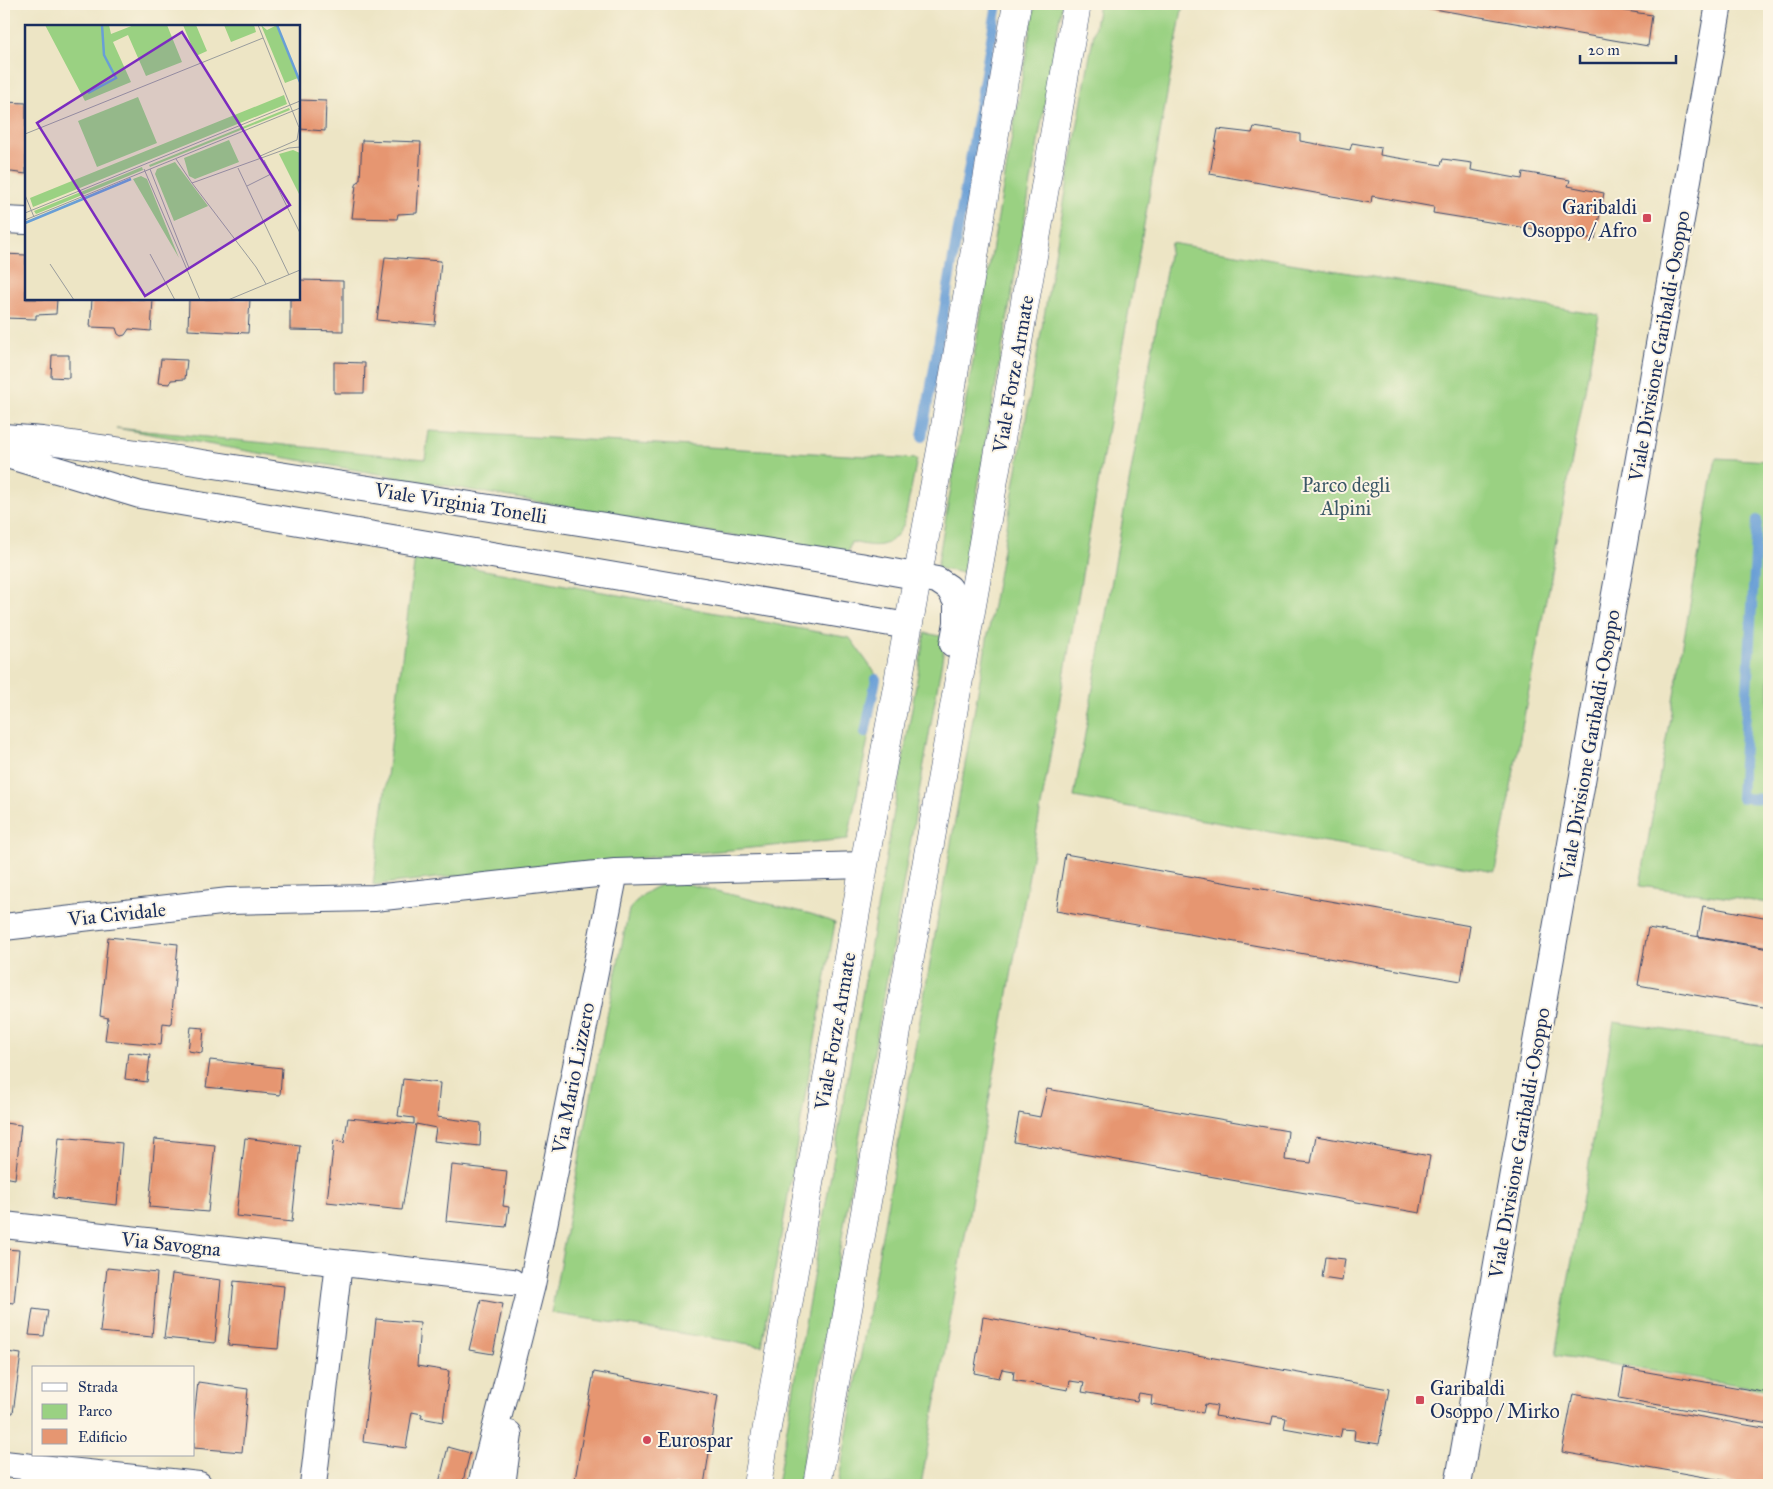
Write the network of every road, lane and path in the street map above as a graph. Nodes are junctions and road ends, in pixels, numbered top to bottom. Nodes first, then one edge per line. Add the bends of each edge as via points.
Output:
1 (1017, 4) edge
2 (1076, 4) edge
3 (1719, 4) edge
4 (4, 220) edge
5 (25, 221) edge
6 (4, 437) edge
7 (4, 454) edge
8 (917, 577) junction
9 (908, 626) junction
10 (947, 743) junction
11 (864, 865) junction
12 (615, 872) junction
13 (4, 927) edge
14 (4, 1225) edge
15 (339, 1263) junction
16 (522, 1283) junction
17 (4, 1464) edge
18 (199, 1485) edge
19 (313, 1485) edge
20 (481, 1485) edge
21 (502, 1485) edge
22 (757, 1485) edge
23 (817, 1485) edge
24 (1458, 1485) edge

1 - 8 street, Viale Forze Armate
2 - 10 street, Viale Forze Armate via 1002,443
3 - 24 street, Viale Divisione Garibaldi-Osoppo
4 - 5 street
6 - 8 street, Viale Virginia Tonelli via 151,454
7 - 9 street via 140,495
8 - 9 street, Viale Forze Armate
8 - 10 street, Viale Forze Armate via 943,583 957,602 957,623 942,707
9 - 11 street, Viale Forze Armate
10 - 23 street, Viale Forze Armate
11 - 12 street
11 - 22 street, Viale Forze Armate
12 - 13 street, Via Cividale via 374,898 229,901
12 - 16 street, Via Mario Lizzero
14 - 15 street, Via Savogna
15 - 16 street, Via Savogna
15 - 19 street
16 - 20 street, Via Mario Lizzero
16 - 21 street, Via Mario Lizzero
17 - 18 street

